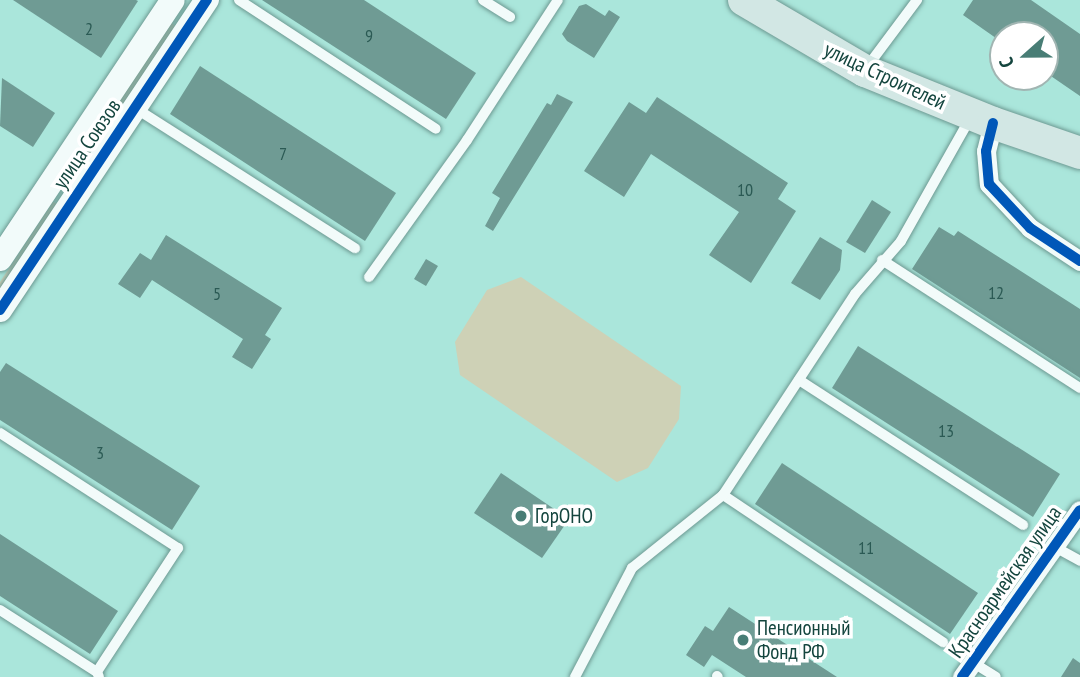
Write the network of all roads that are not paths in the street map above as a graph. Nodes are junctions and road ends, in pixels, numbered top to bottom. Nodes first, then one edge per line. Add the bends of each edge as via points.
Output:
1 (207, 0) edge
2 (239, 0) edge
3 (482, 0) edge
4 (558, 0) edge
5 (744, 0) edge
6 (917, 0) edge
7 (171, 3) edge
8 (510, 17) dead end
9 (192, 22) junction
10 (865, 71) junction
11 (135, 107) junction
12 (983, 119) junction
13 (436, 129) dead end
14 (1080, 153) edge
15 (53, 180) junction
16 (77, 194) junction
17 (355, 248) dead end
18 (0, 259) edge
19 (882, 260) junction
20 (1080, 261) edge
21 (369, 276) dead end
22 (0, 310) edge
23 (799, 380) junction
24 (1080, 388) edge
25 (0, 433) edge
26 (723, 495) junction
27 (1080, 510) edge
28 (1023, 525) dead end
29 (1055, 547) junction
30 (1080, 561) edge
31 (0, 610) edge
32 (943, 642) dead end
33 (967, 670) edge
34 (98, 674) edge
35 (575, 677) edge
36 (996, 677) edge

1 - 9 street, улица Союзов
2 - 13 lane
3 - 8 lane
4 - 21 lane via 467,140
5 - 10 main road, улица Строителей
6 - 10 lane
7 - 9 street
7 - 15 street, улица Союзов
9 - 11 street, улица Союзов
10 - 12 main road, улица Строителей
11 - 16 street, улица Союзов
11 - 17 lane
12 - 14 main road, улица Строителей
12 - 19 lane via 901,240
12 - 20 street via 989,184 1030,228
15 - 16 street
15 - 18 street, улица Союзов
16 - 22 street, улица Союзов
19 - 23 lane
19 - 24 lane
23 - 26 lane
23 - 28 lane
25 - 34 lane via 178,548
26 - 32 lane
26 - 35 lane via 632,568
27 - 29 street, Красноармейская улица
29 - 30 lane
29 - 33 street, Красноармейская улица
31 - 34 lane
33 - 36 lane

